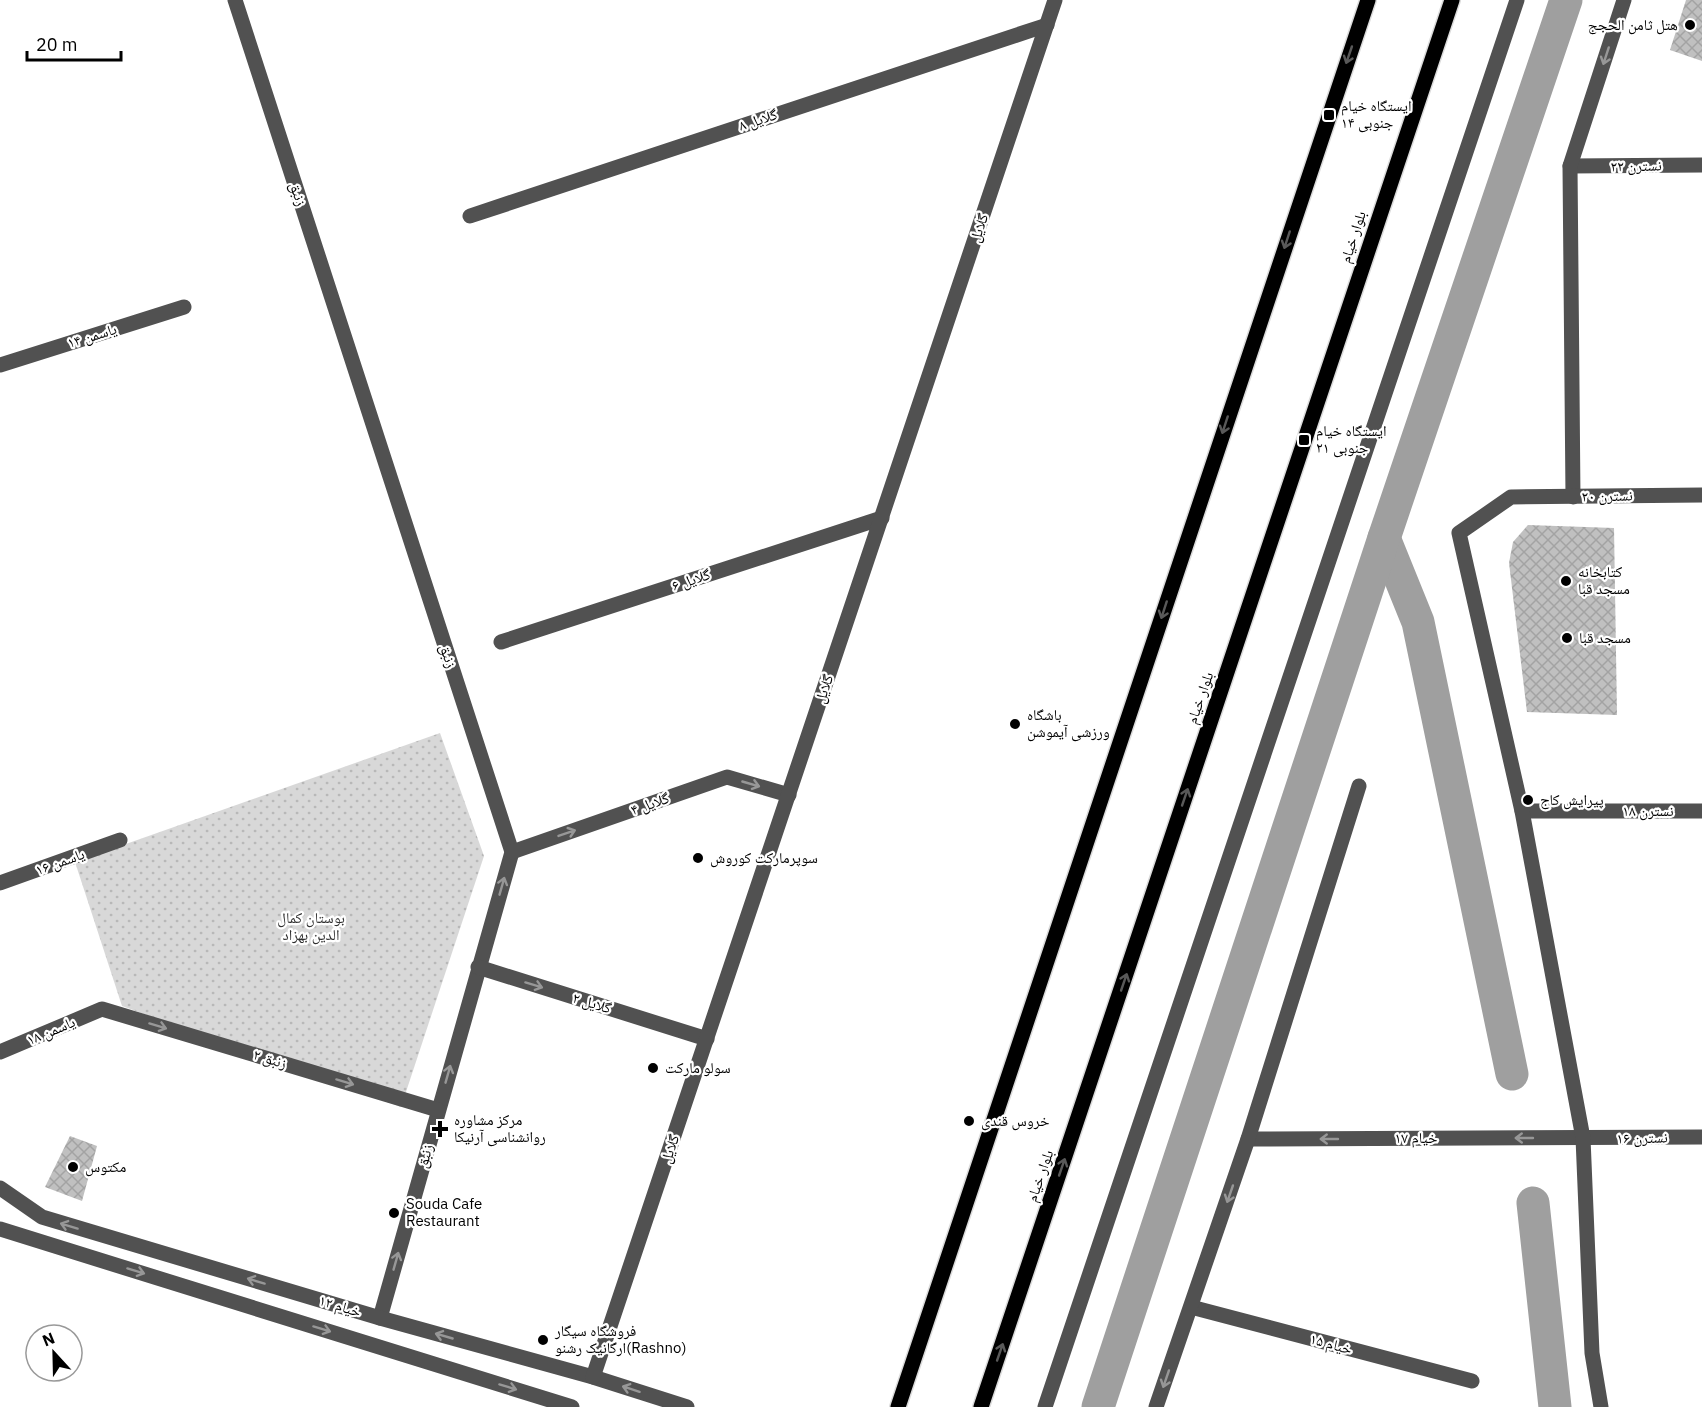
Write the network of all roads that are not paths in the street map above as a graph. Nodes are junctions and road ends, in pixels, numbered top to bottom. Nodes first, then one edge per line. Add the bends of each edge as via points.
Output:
1 (235, 0) edge
2 (1055, 0) edge
3 (1368, 0) edge
4 (1452, 0) edge
5 (1517, 0) edge
6 (1624, 0) edge
7 (1047, 25) junction
8 (1702, 165) edge
9 (1570, 166) junction
10 (470, 216) dead end
11 (184, 307) dead end
12 (0, 365) edge
13 (1702, 495) edge
14 (1573, 496) junction
15 (882, 518) junction
16 (501, 642) dead end
17 (1359, 786) dead end
18 (789, 795) junction
19 (1522, 811) junction
20 (1702, 811) edge
21 (120, 840) dead end
22 (512, 852) junction
23 (0, 883) edge
24 (478, 967) junction
25 (102, 1009) joint
26 (707, 1039) junction
27 (0, 1052) edge
28 (438, 1110) junction
29 (1702, 1137) edge
30 (1583, 1138) junction
31 (1248, 1139) junction
32 (0, 1188) edge
33 (0, 1229) edge
34 (1191, 1307) junction
35 (380, 1318) junction
36 (593, 1377) junction
37 (1472, 1381) dead end
38 (572, 1407) edge
39 (687, 1407) edge
40 (898, 1407) edge
41 (981, 1407) edge
42 (1045, 1407) edge
43 (1156, 1407) edge
44 (1601, 1407) edge

1 - 22 street, زنبق
2 - 7 street, گلایل
3 -> 40 main road
41 -> 4 main road, بلوار خیام
5 - 42 street
6 -> 9 street
7 - 10 street, گلایل ۸
7 - 15 street, گلایل
8 - 9 street, نسترن ۲۲
9 - 14 street
11 - 12 street, یاسمن ۱۴
13 - 14 street, نسترن ۲۰
14 - 19 street, نسترن ۲۰ via 1511,497 1459,533
15 - 16 street, گلایل ۶
15 - 18 street, گلایل
17 - 31 street
22 -> 18 street, گلایل ۴ via 727,777
18 - 26 street, گلایل
19 - 20 street, نسترن ۱۸
19 - 30 street
21 - 23 street, یاسمن ۱۶
24 -> 22 street, زنبق
24 -> 26 street, گلایل ۲
28 -> 24 street, زنبق
25 - 27 street, یاسمن ۱۸
25 -> 28 street, زنبق ۲
26 - 36 street, گلایل
35 -> 28 street, زنبق
29 - 30 street, نسترن ۱۶
30 -> 31 street, خیام ۱۷
30 - 44 street via 1592,1353
31 -> 34 street
35 -> 32 street, خیام ۱۲ via 42,1217
33 -> 38 street, خیام ۱۲
34 - 37 street, خیام ۱۵
34 -> 43 street
36 -> 35 street, خیام ۱۲
39 -> 36 street, خیام ۱۲

